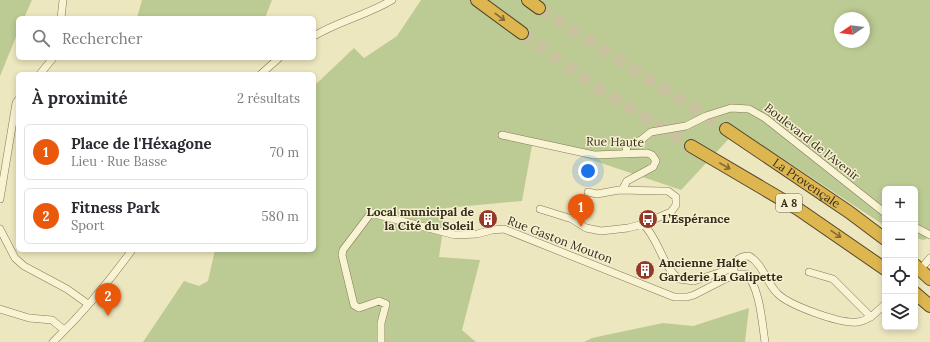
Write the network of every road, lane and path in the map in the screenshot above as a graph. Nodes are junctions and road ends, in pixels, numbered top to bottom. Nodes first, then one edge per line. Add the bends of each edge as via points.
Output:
1 (63, 0) edge
2 (392, 0) edge
3 (477, 0) edge
4 (528, 0) edge
5 (539, 8) tunnel mouth
6 (61, 16) edge
7 (522, 34) tunnel mouth
8 (316, 35) edge
9 (51, 60) edge
10 (277, 60) edge
11 (42, 72) edge
12 (263, 72) edge
13 (16, 103) edge
14 (726, 129) tunnel mouth
15 (502, 135) dead end
16 (691, 146) tunnel mouth
17 (626, 153) junction
18 (622, 190) junction
19 (588, 192) dead end
20 (0, 199) edge
21 (540, 209) dead end
22 (882, 211) edge
23 (643, 224) junction
24 (0, 229) edge
25 (918, 229) edge
26 (930, 235) edge
27 (882, 238) edge
28 (130, 252) edge
29 (923, 263) edge
30 (882, 267) edge
31 (736, 271) junction
32 (809, 272) dead end
33 (930, 279) edge
34 (916, 294) edge
35 (88, 304) junction
36 (930, 306) edge
37 (882, 307) edge
38 (0, 309) edge
39 (871, 317) junction
40 (64, 330) junction
41 (53, 342) edge
42 (381, 342) edge
43 (765, 342) edge

1 - 6 street
2 - 8 street
3 -> 7 highway
4 - 5 highway
9 - 11 street
10 - 12 street
13 - 20 street
14 - 27 highway, La Provençale / A 8 via 849,212
15 - 17 street, Rue Haute via 594,155
16 -> 30 highway, La Provençale / A 8 via 798,209
17 - 18 street, Rue Haute via 650,153 656,161 650,169 627,181
17 - 22 street, Boulevard de l'Avenir via 627,145 641,140 651,132 686,126 706,116 741,107 765,118
18 - 19 street via 597,194
18 - 23 street via 668,192 676,197 675,209
21 - 23 street via 572,219 586,228 601,231
23 - 31 street via 654,236 679,280 694,281
24 - 35 street via 15,258 24,266 67,289
25 - 26 street
28 - 35 street
29 - 33 highway
31 - 39 street via 734,263 740,258 752,258 760,266 777,294 791,304 851,322
31 - 42 street, Rue Gaston Mouton via 700,293 674,297 504,229 455,236 371,213 343,250 342,255 356,306 363,307 379,301 386,304 381,323
31 - 43 street via 749,277 755,292
32 - 39 street via 833,279
34 - 36 highway
35 - 40 street
37 - 39 street
38 - 40 street via 29,318 52,320
40 - 41 street

